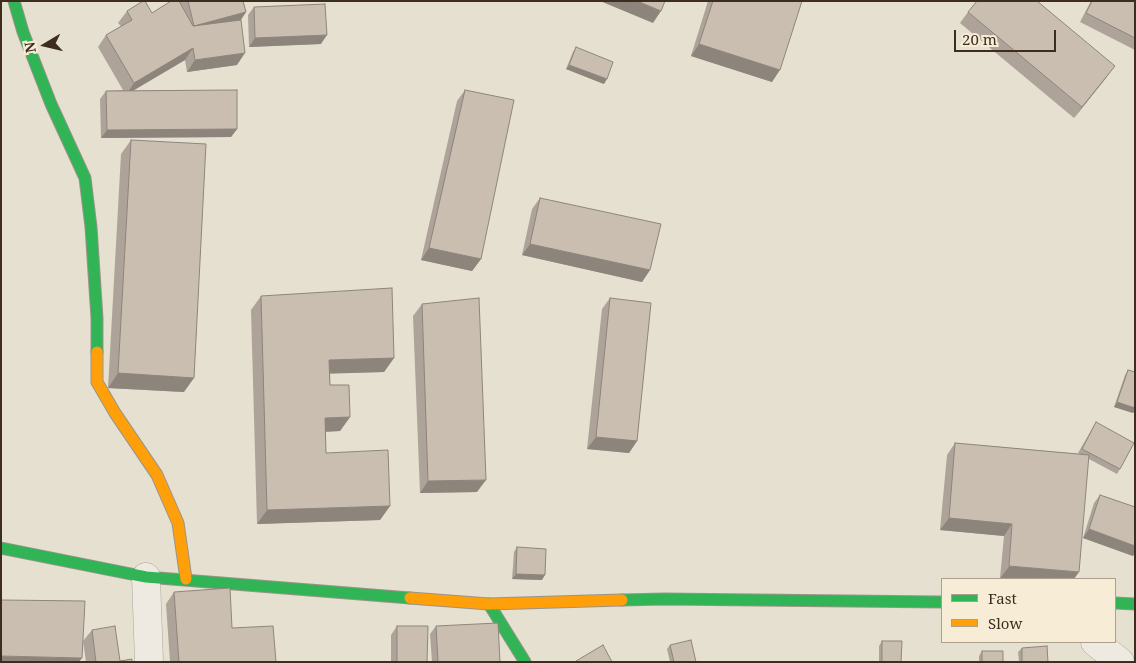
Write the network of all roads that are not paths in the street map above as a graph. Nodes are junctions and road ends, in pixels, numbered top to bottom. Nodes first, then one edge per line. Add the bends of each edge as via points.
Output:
1 (14, 1) edge
2 (1, 548) edge
3 (146, 577) junction
4 (186, 579) junction
5 (941, 602) edge
6 (1116, 603) edge
7 (490, 604) junction
8 (1135, 604) edge
9 (1096, 643) edge
10 (149, 662) edge
11 (525, 662) edge
12 (1120, 662) edge

1 - 4 street via 51,104 85,178 92,227 97,382 114,413 157,475 178,523
2 - 3 street
3 - 4 street
3 - 10 street
4 - 7 street
5 - 7 street via 664,599
6 - 8 street
7 - 11 street
9 - 12 street

